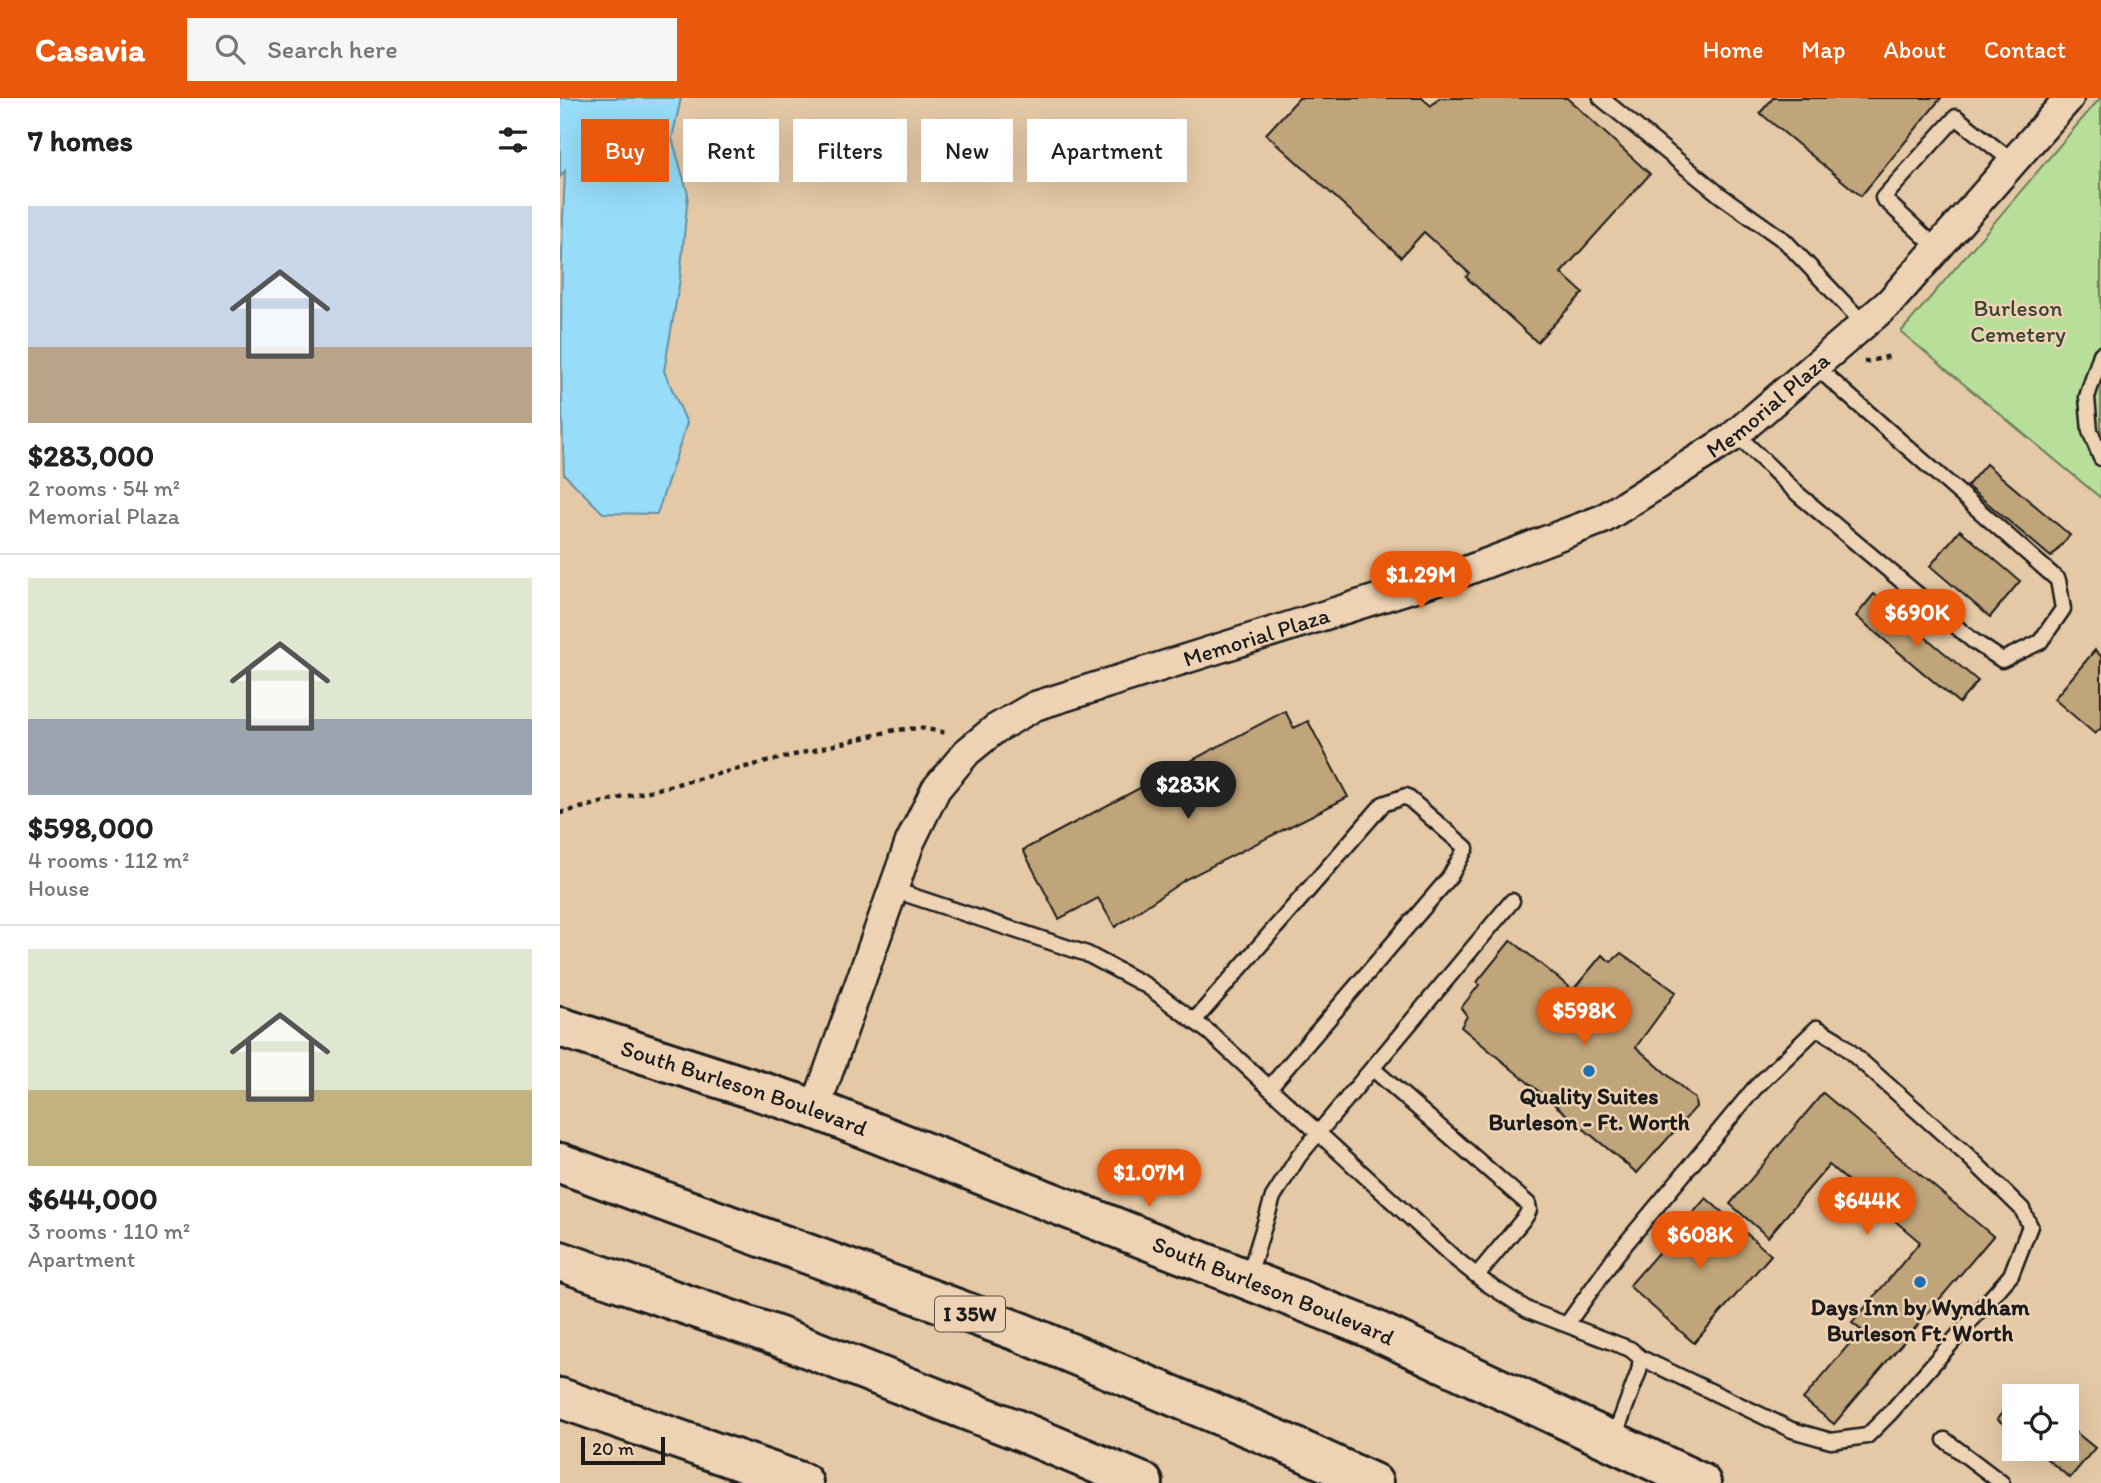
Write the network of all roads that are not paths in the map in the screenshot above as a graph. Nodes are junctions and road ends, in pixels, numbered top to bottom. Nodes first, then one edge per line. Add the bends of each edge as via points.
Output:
1 (1601, 98) edge
2 (2065, 99) edge
3 (2013, 162) junction
4 (1937, 248) junction
5 (1864, 324) junction
6 (2101, 354) edge
7 (1815, 366) junction
8 (1736, 434) junction
9 (2101, 458) edge
10 (894, 890) junction
11 (1512, 901) dead end
12 (1194, 1021) junction
13 (560, 1027) edge
14 (1373, 1069) junction
15 (1269, 1088) junction
16 (815, 1109) junction
17 (1318, 1134) junction
18 (560, 1163) edge
19 (560, 1261) edge
20 (1477, 1275) junction
21 (1247, 1280) junction
22 (1567, 1324) junction
23 (1641, 1358) junction
24 (560, 1398) edge
25 (1945, 1440) dead end
26 (1612, 1441) junction
27 (803, 1483) edge
28 (1143, 1483) edge
29 (1373, 1483) edge
30 (1701, 1483) edge
31 (2003, 1483) edge

1 - 5 lane via 1720,195 1785,241
2 - 3 street, Memorial Plaza
3 - 4 street, Memorial Plaza
3 - 4 lane via 1956,117 1882,198
4 - 5 street, Memorial Plaza via 1890,302
5 - 7 street, Memorial Plaza
6 - 9 lane via 2087,397 2090,431
7 - 8 street, Memorial Plaza
7 - 8 lane via 2058,580 2063,609 2040,642 2002,660 1972,640 1799,495
8 - 10 street, Memorial Plaza via 1603,519 1463,572 1035,706 967,752 936,789 910,842
10 - 12 lane via 1087,954 1147,986
10 - 16 street, Memorial Plaza
11 - 14 lane
12 - 15 lane
12 - 15 lane via 1383,804 1405,796 1466,849 1449,878
13 - 16 main road, South Burleson Boulevard
14 - 17 lane
14 - 20 lane via 1528,1204 1525,1216
15 - 17 lane
16 - 21 main road, South Burleson Boulevard
17 - 20 lane
17 - 21 lane via 1273,1197
18 - 29 main road, I 35W via 1020,1332
19 - 28 main road via 777,1336
20 - 22 lane via 1528,1310
21 - 26 main road, South Burleson Boulevard via 1368,1327
22 - 23 lane via 1630,1349
22 - 23 lane via 1617,1254 1754,1089 1817,1028 1837,1040 1967,1155 2022,1209 2030,1226 2011,1275 1867,1436 1831,1441 1792,1430
23 - 26 lane
24 - 27 main road
25 - 31 lane
26 - 30 main road, South Burleson Boulevard

